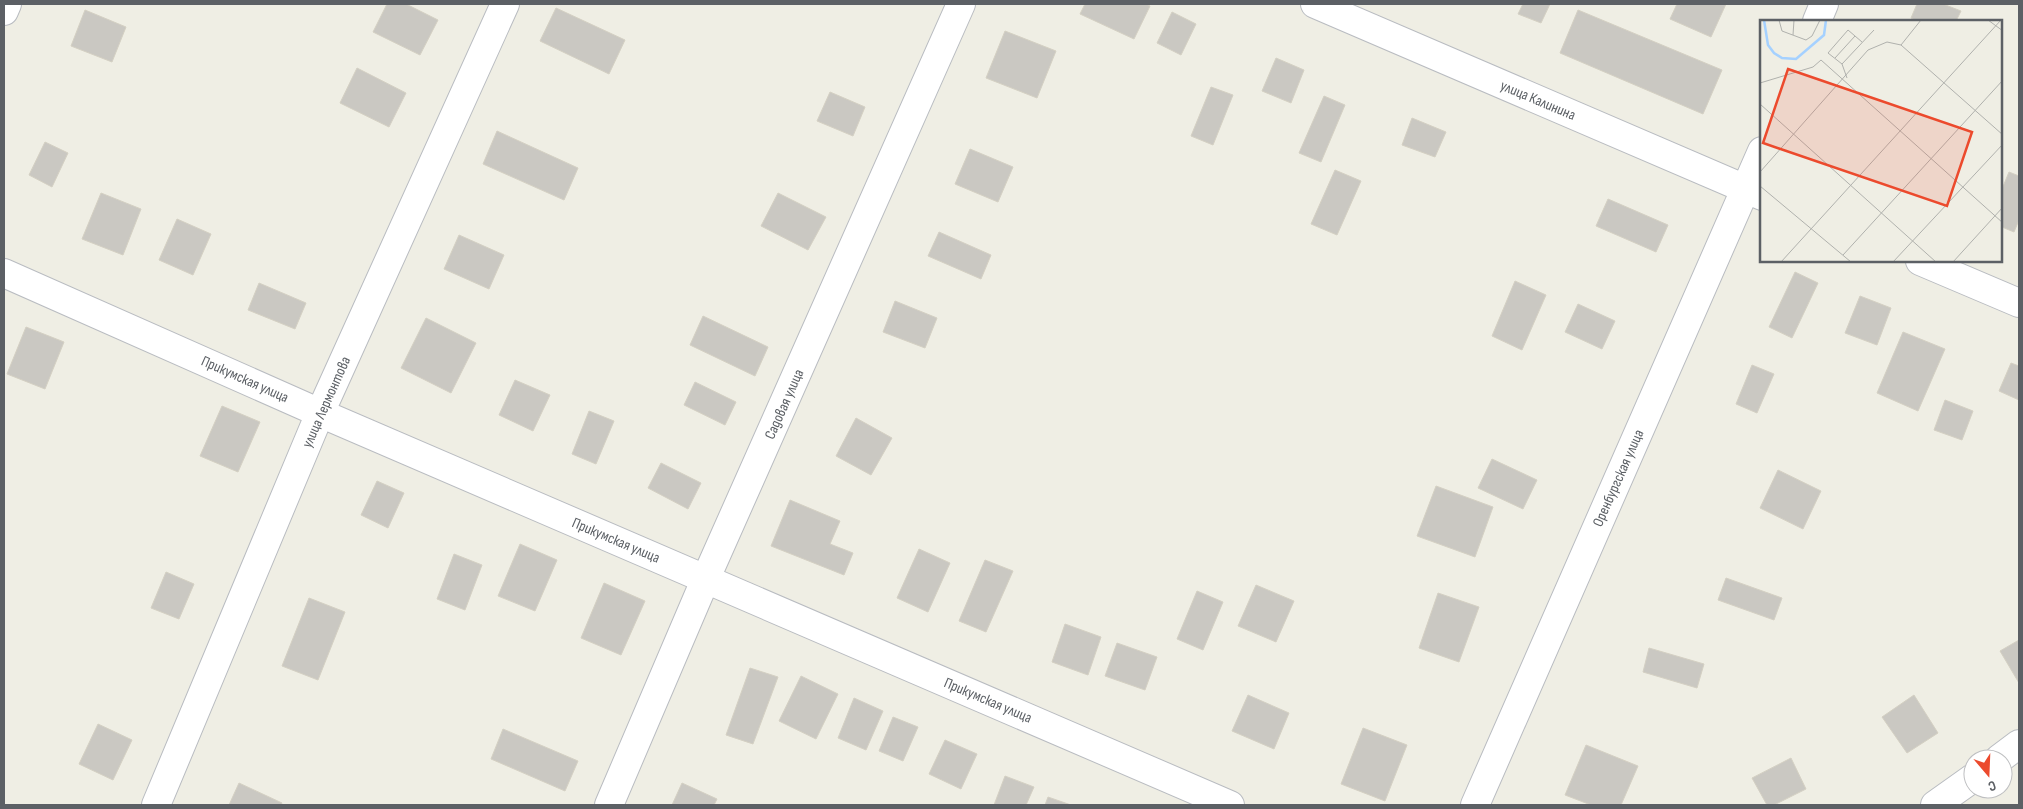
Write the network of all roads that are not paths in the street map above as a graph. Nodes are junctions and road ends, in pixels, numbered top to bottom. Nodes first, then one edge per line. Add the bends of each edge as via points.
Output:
1 (7, 4) edge
2 (505, 4) edge
3 (961, 4) edge
4 (1315, 4) edge
5 (1824, 4) edge
6 (4, 11) edge
7 (1817, 20) edge
8 (1760, 162) edge
9 (1754, 193) edge
10 (1922, 262) edge
11 (4, 273) edge
12 (2019, 302) edge
13 (320, 413) junction
14 (706, 578) junction
15 (1963, 785) edge
16 (156, 805) edge
17 (609, 805) edge
18 (1230, 805) edge
19 (1475, 805) edge
20 (1936, 805) edge

1 - 6 street
2 - 13 street, улица Лермонтова
3 - 14 street, Садовая улица
4 - 9 street, улица Калинина
5 - 7 street
8 - 9 street, Оренбургская улица
9 - 19 street, Оренбургская улица
10 - 12 street
11 - 13 street, Прикумская улица
13 - 14 street, Прикумская улица
13 - 16 street, улица Лермонтова
14 - 17 street, Садовая улица
14 - 18 street, Прикумская улица
15 - 20 street

